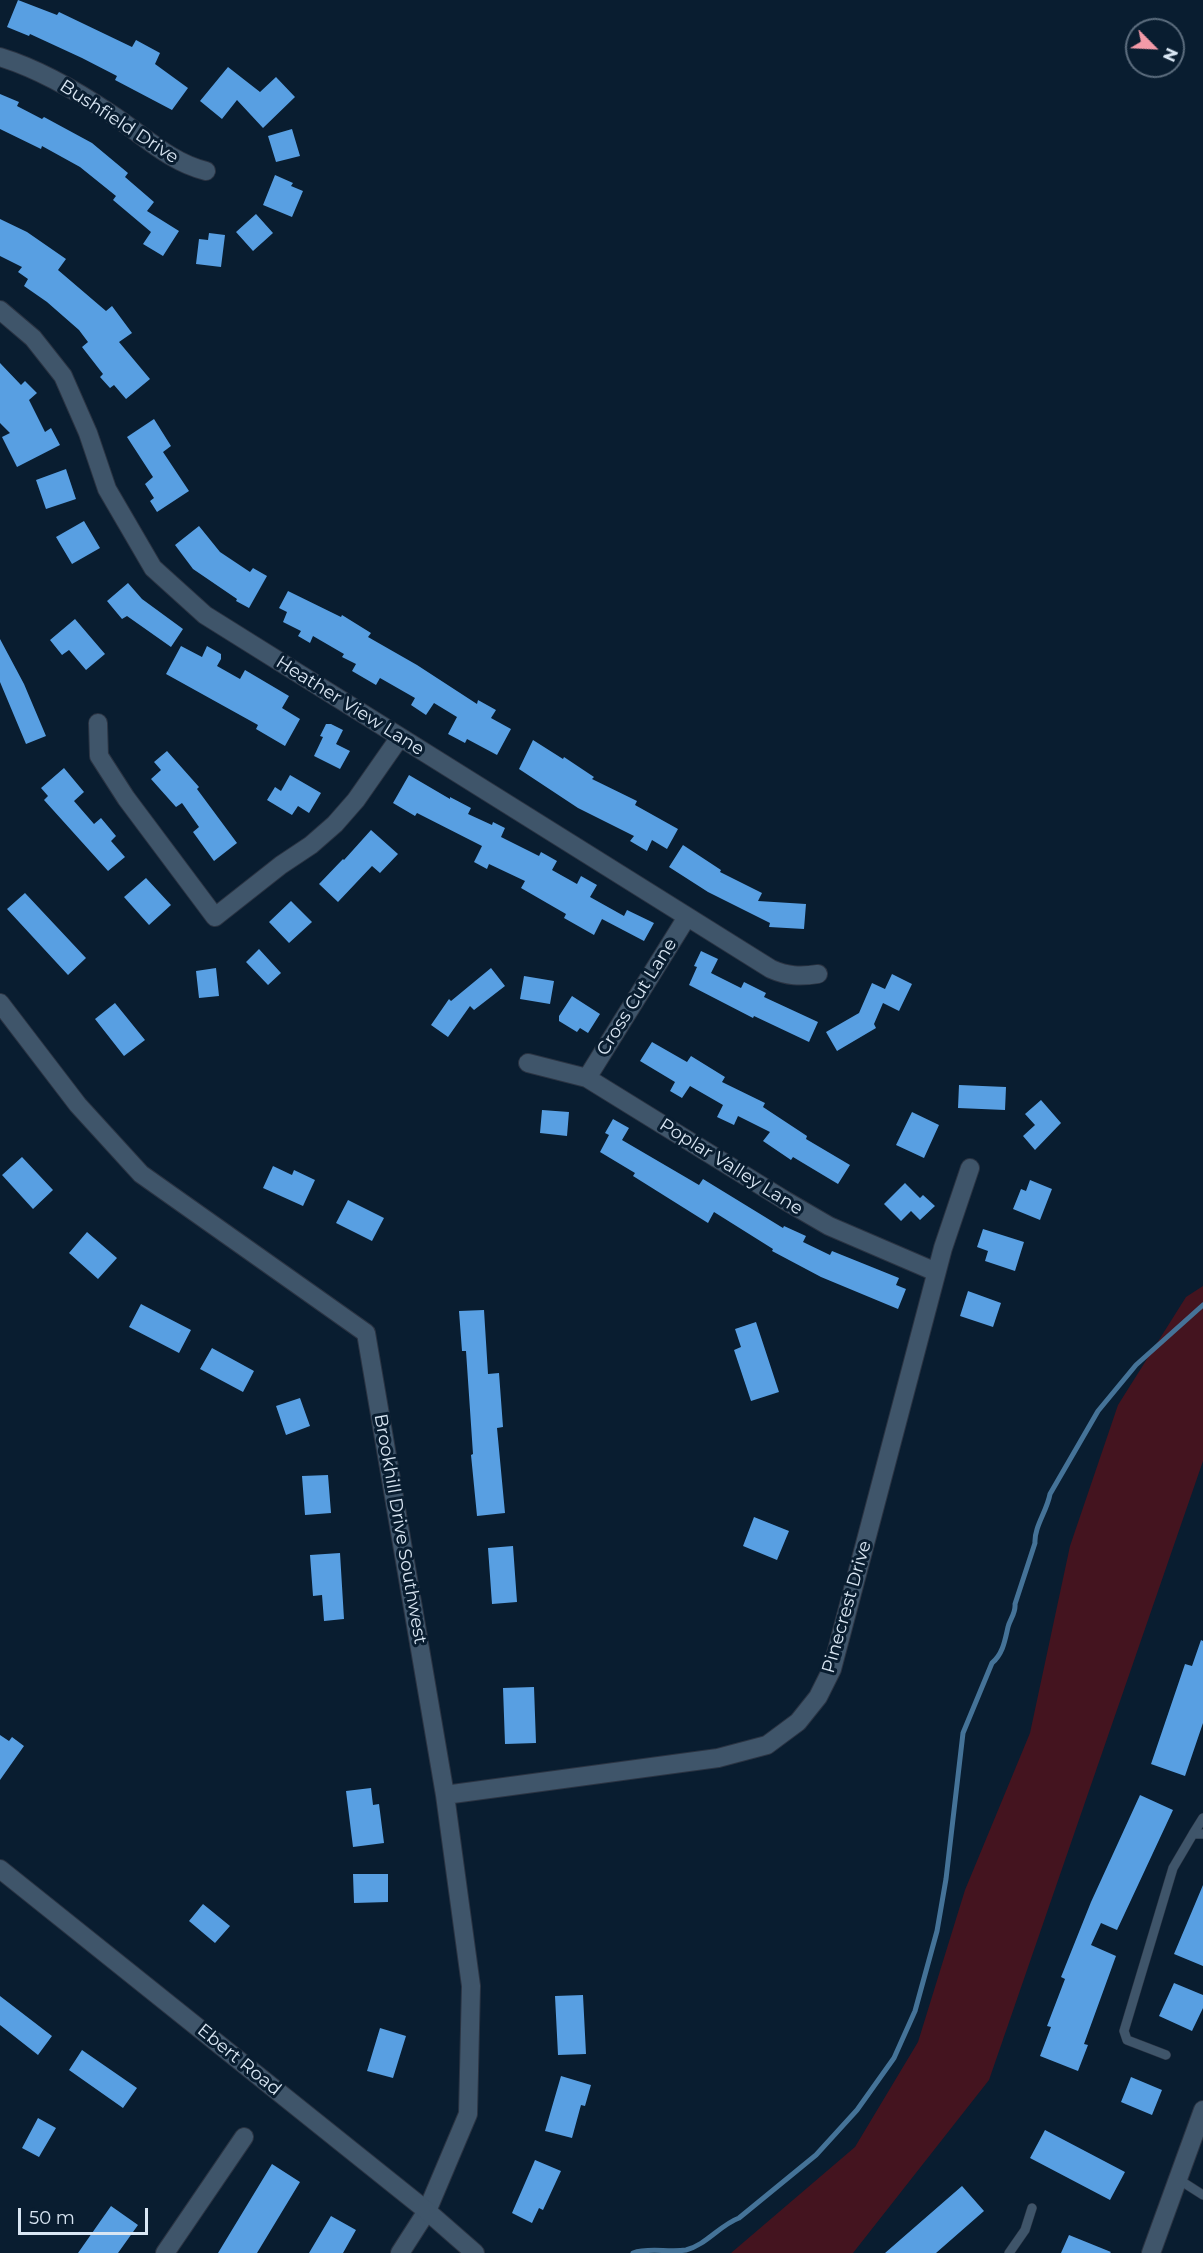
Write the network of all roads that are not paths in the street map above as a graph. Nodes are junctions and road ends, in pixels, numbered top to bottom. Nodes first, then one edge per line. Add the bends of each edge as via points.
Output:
1 (0, 57) edge
2 (206, 171) dead end
3 (0, 310) edge
4 (98, 723) dead end
5 (400, 737) junction
6 (687, 917) junction
7 (818, 974) dead end
8 (0, 1003) edge
9 (528, 1063) dead end
10 (587, 1077) junction
11 (970, 1168) dead end
12 (936, 1272) junction
13 (445, 1794) junction
14 (1203, 1818) edge
15 (1198, 1834) edge
16 (0, 1869) edge
17 (1166, 2055) dead end
18 (1203, 2110) edge
19 (244, 2138) dead end
20 (1178, 2180) junction
21 (1203, 2196) edge
22 (1032, 2208) dead end
23 (427, 2211) junction
24 (165, 2253) edge
25 (400, 2253) edge
26 (475, 2253) edge
27 (1009, 2253) edge
28 (1151, 2253) edge

1 - 2 street, Bushfield Drive via 68,87 162,151 191,168
3 - 5 street, Heather View Lane via 33,338 63,376 107,489 153,568 205,615
4 - 5 street via 99,756 215,917 335,824
5 - 6 street, Heather View Lane
6 - 7 street, Heather View Lane via 778,972 801,977
6 - 10 street, Cross Cut Lane
8 - 13 street, Brookhill Drive Southwest via 78,1104 141,1174 366,1333
9 - 10 street, Poplar Valley Lane
10 - 12 street, Poplar Valley Lane via 829,1226
11 - 12 street, Pinecrest Drive
12 - 13 street, Pinecrest Drive via 832,1669 818,1697 798,1722 767,1745 718,1758
13 - 23 street, Brookhill Drive Southwest via 471,1986 468,2114
14 - 15 lane
15 - 17 lane via 1173,1868 1124,2031 1127,2040
16 - 23 street, Ebert Road
18 - 20 street
19 - 24 street
20 - 21 lane
20 - 28 street
22 - 27 lane via 1025,2229
23 - 25 street, Brookhill Drive Southwest
23 - 26 street, Ebert Road

